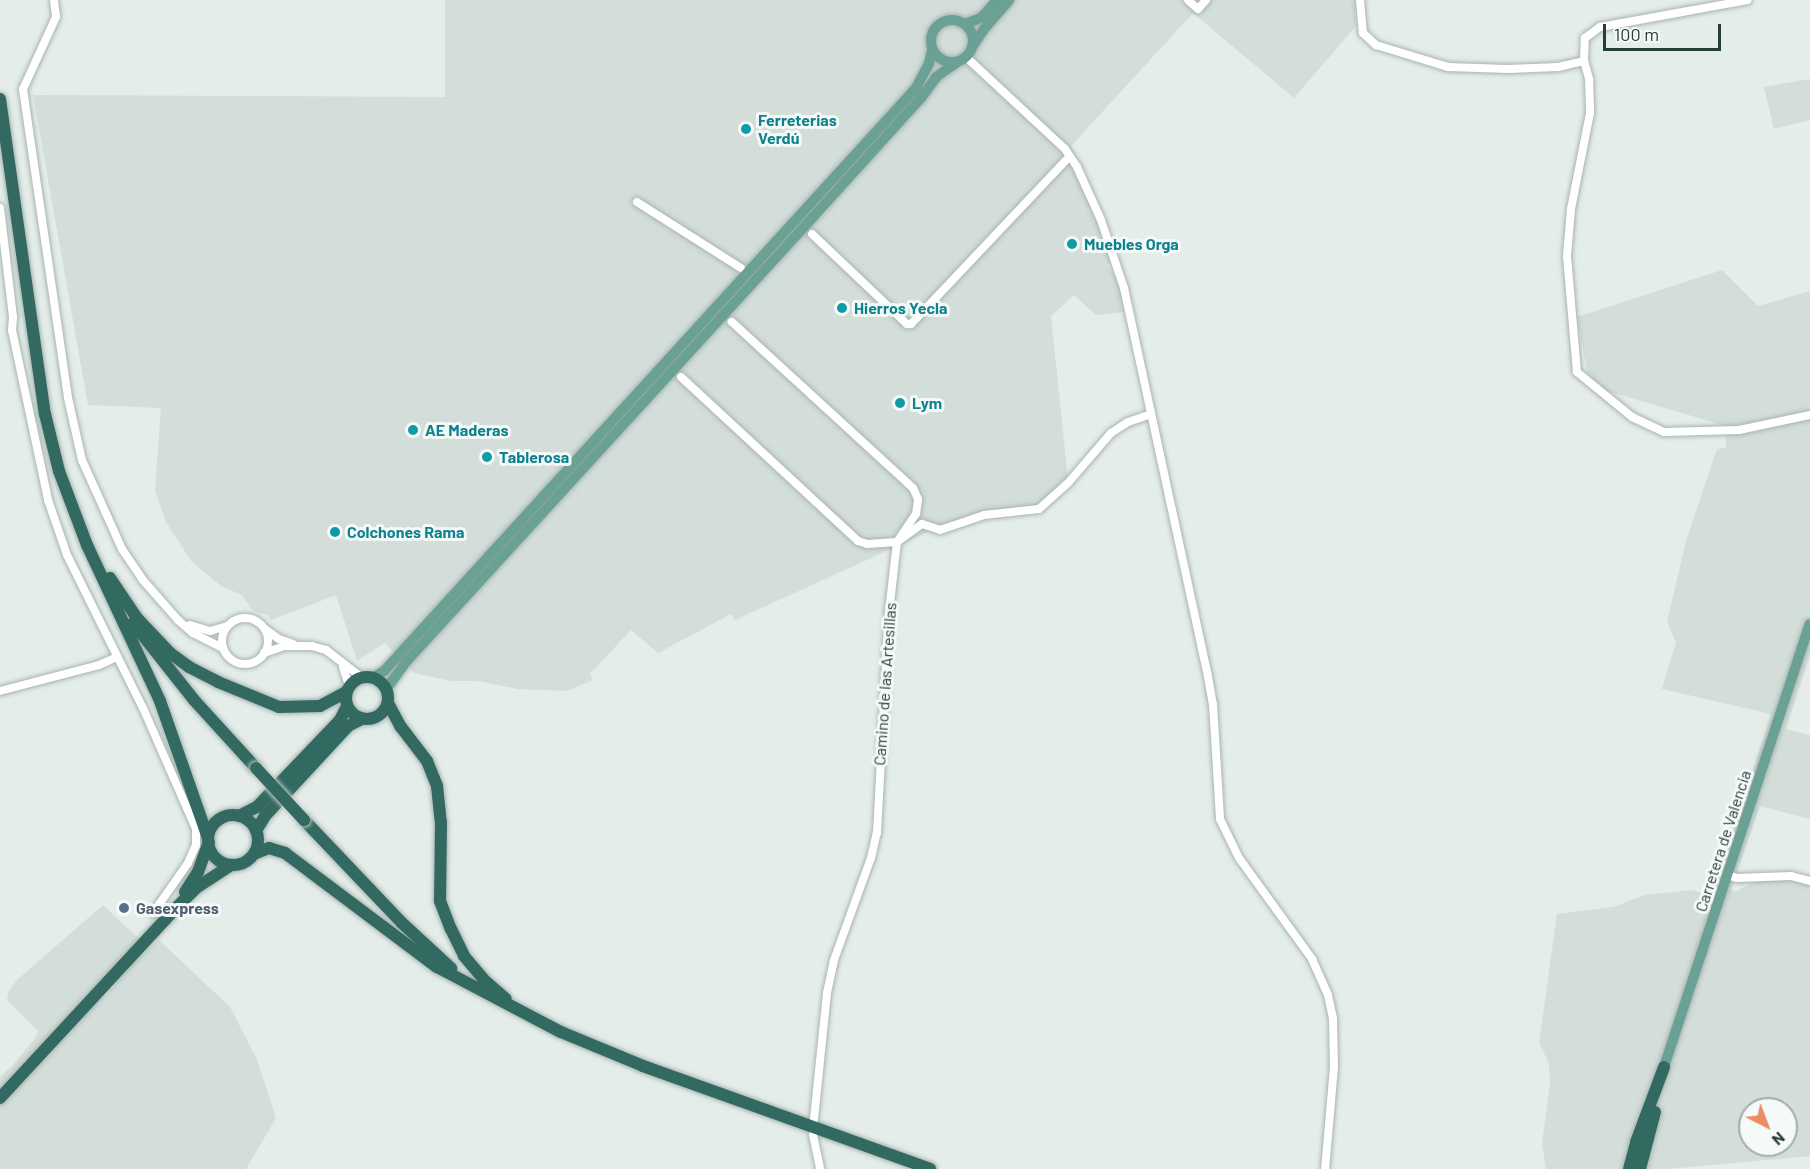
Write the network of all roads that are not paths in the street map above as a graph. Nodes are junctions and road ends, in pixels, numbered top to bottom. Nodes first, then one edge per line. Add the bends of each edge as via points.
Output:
1 (54, 0) edge
2 (997, 0) edge
3 (1009, 0) edge
4 (1188, 0) edge
5 (1206, 0) edge
6 (1360, 0) edge
7 (1748, 0) edge
8 (965, 24) junction
9 (932, 50) junction
10 (966, 55) junction
11 (1584, 61) junction
12 (0, 99) edge
13 (1070, 156) junction
14 (637, 202) dead end
15 (0, 207) edge
16 (812, 234) dead end
17 (741, 268) dead end
18 (732, 322) dead end
19 (681, 377) dead end
20 (1151, 414) junction
21 (1810, 414) edge
22 (897, 542) junction
23 (87, 545) junction
24 (108, 588) junction
25 (178, 620) junction
26 (1810, 624) edge
27 (226, 626) junction
28 (264, 628) junction
29 (296, 646) junction
30 (223, 648) junction
31 (264, 654) junction
32 (117, 657) junction
33 (339, 662) junction
34 (361, 677) junction
35 (374, 677) junction
36 (387, 688) junction
37 (348, 689) junction
38 (0, 692) edge
39 (388, 703) junction
40 (347, 706) junction
41 (362, 719) junction
42 (239, 816) junction
43 (256, 831) junction
44 (208, 840) junction
45 (254, 854) junction
46 (231, 865) junction
47 (1727, 875) junction
48 (1810, 881) edge
49 (173, 911) junction
50 (153, 913) dead end
51 (486, 993) junction
52 (520, 1012) junction
53 (1665, 1067) junction
54 (2, 1098) edge
55 (814, 1119) dead end
56 (813, 1135) dead end
57 (820, 1169) edge
58 (930, 1169) edge
59 (1325, 1169) edge
60 (1629, 1169) edge
61 (1640, 1169) edge

1 - 25 street via 56,17 23,89 73,423 81,460 122,549
2 - 8 main road via 981,18
3 - 10 main road
4 - 5 street via 1198,9
6 - 11 street via 1366,38 1424,61 1458,68 1508,69 1558,67
7 - 11 street via 1600,27 1585,38
8 - 9 main road via 952,19 938,24 931,36
8 - 10 main road via 971,32
9 - 10 main road via 940,59
9 - 35 main road via 916,88 391,664
10 - 13 street
10 - 36 main road via 936,77 821,209 397,672
11 - 21 street via 1590,113 1571,209 1567,256 1577,372 1632,417 1664,432 1738,430
12 - 23 highway via 45,414 63,482
13 - 16 street via 911,324
13 - 20 street via 1101,220 1124,288
14 - 17 street
15 - 32 street via 12,330 48,500 67,555
18 - 22 street via 913,488 918,500 916,514
19 - 22 street via 858,542
20 - 22 street via 1128,422 1111,434 1039,509 984,515 940,530 922,524
20 - 59 street via 1211,693 1220,819 1239,858 1312,959 1328,995 1334,1061
22 - 55 street, Camino de las Artesillas via 889,612 877,833 834,960
23 - 24 highway
23 - 37 highway via 137,618 189,667 279,707 320,706
24 - 44 highway via 160,701
24 - 51 highway, bridge via 178,681 304,820 442,961
25 - 27 street via 210,631
25 - 30 street via 193,633
26 - 47 main road, Carretera de Valencia
27 - 28 street via 243,617 256,620
27 - 30 street
28 - 29 street
28 - 31 street via 268,641
29 - 31 street
29 - 33 street via 326,650
30 - 31 street via 238,663 252,663
32 - 38 street
32 - 50 street via 196,830 192,857
33 - 34 street
33 - 37 street
34 - 35 highway
34 - 37 highway
35 - 36 highway
36 - 39 highway
37 - 40 highway
39 - 41 highway via 375,718
39 - 52 highway via 427,761 437,786 441,822 440,901 451,929 464,956 483,979
40 - 41 highway
40 - 42 highway via 340,720 257,807
41 - 43 highway via 341,734 265,816
42 - 43 highway
42 - 44 highway via 219,820
43 - 45 highway
44 - 46 highway via 213,855
44 - 49 highway via 198,872
45 - 46 highway via 244,863
45 - 51 highway via 269,848 285,853 437,967
46 - 49 highway via 196,888
47 - 48 street via 1791,876
47 - 53 main road, Carretera de Valencia
49 - 54 highway
51 - 52 highway
52 - 58 highway via 643,1066
53 - 60 highway
53 - 61 highway
56 - 57 street

